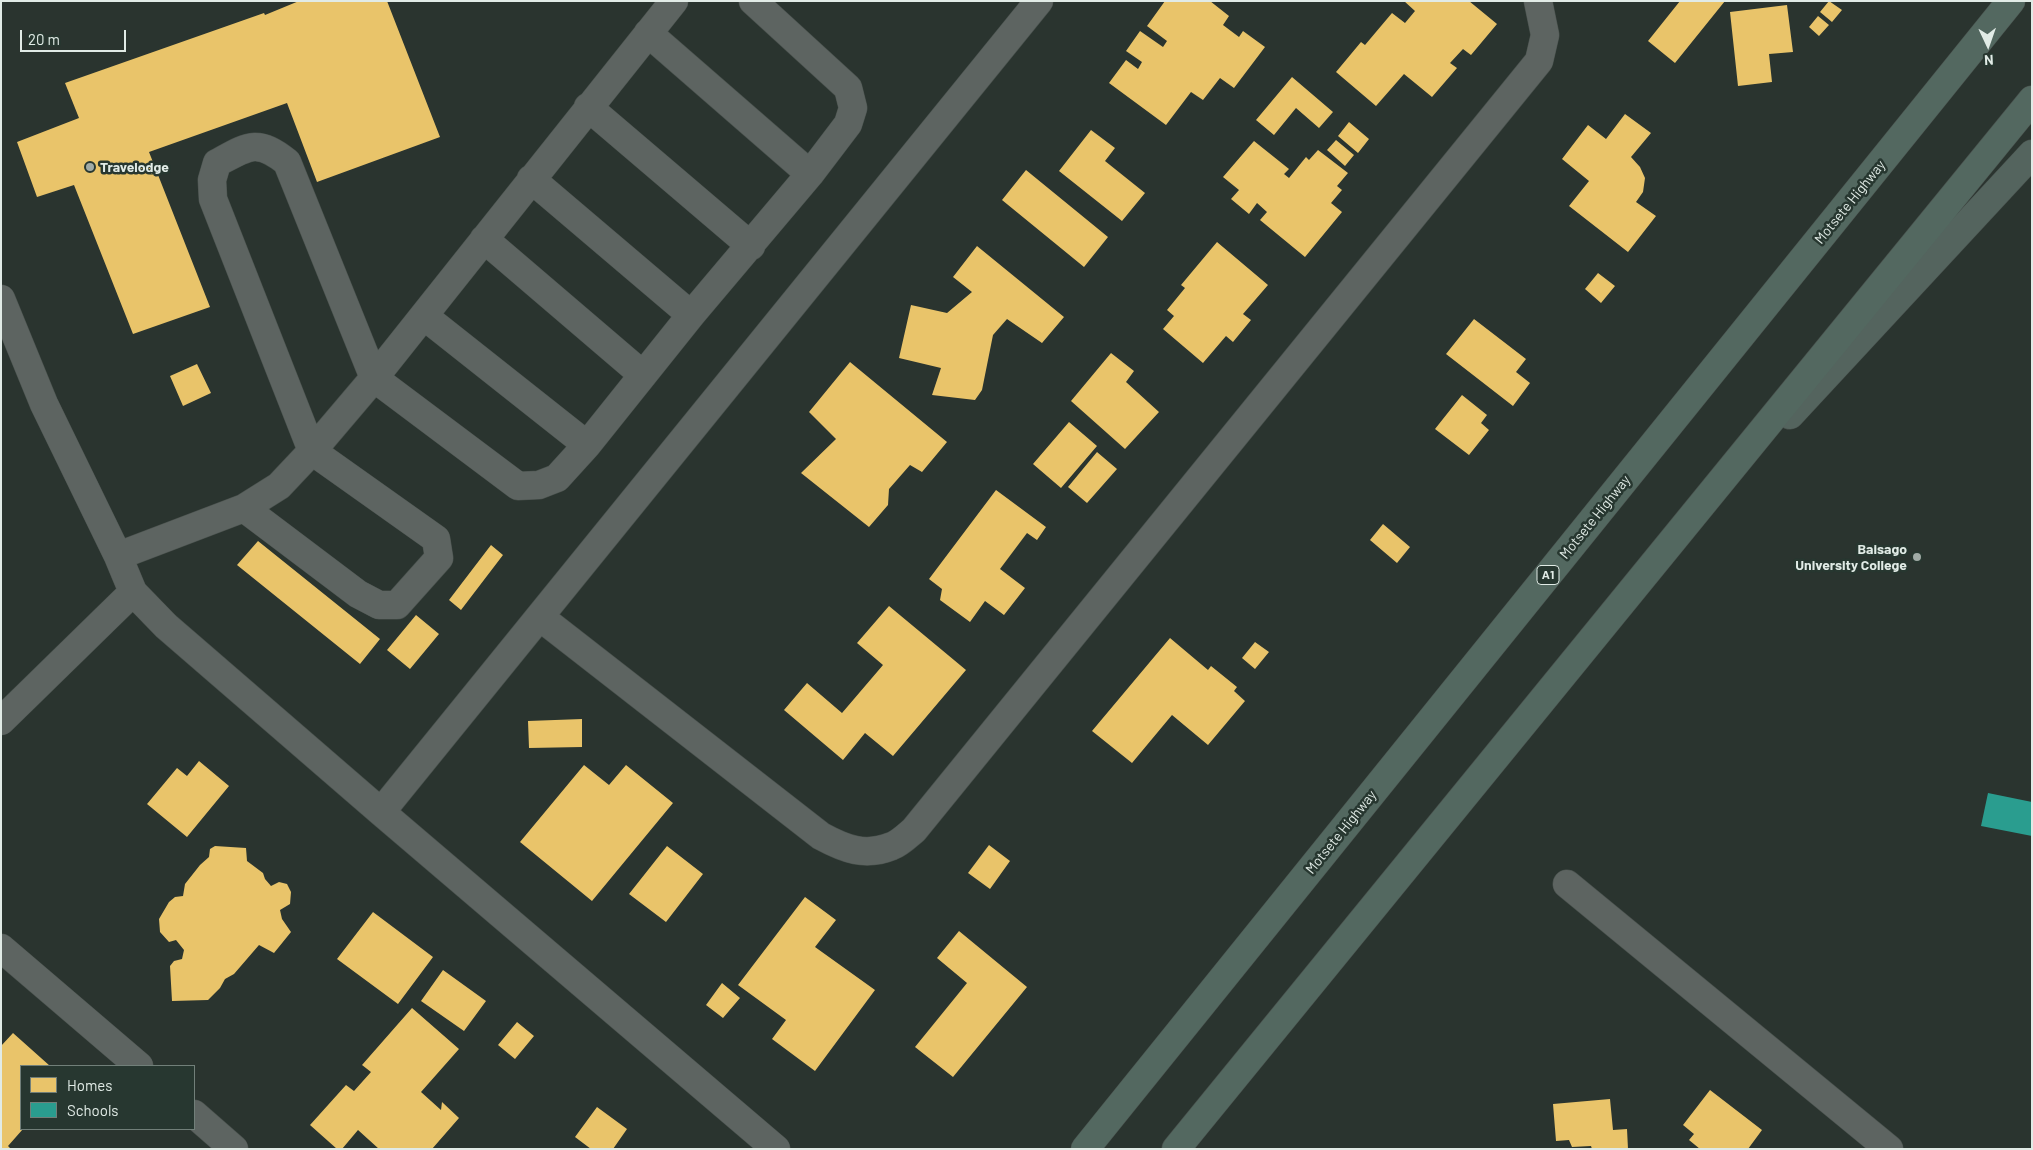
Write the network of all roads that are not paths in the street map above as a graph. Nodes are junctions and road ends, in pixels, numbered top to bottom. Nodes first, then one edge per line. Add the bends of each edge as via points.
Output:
1 (674, 1) edge
2 (753, 1) edge
3 (1039, 1) edge
4 (1538, 1) edge
5 (1993, 1) edge
6 (2011, 1) edge
7 (648, 33) junction
8 (2032, 100) edge
9 (1927, 105) junction
10 (588, 107) junction
11 (2032, 154) edge
12 (810, 174) junction
13 (531, 179) junction
14 (484, 239) junction
15 (751, 246) junction
16 (1, 299) edge
17 (691, 314) junction
18 (424, 316) junction
19 (643, 375) junction
20 (374, 378) junction
21 (587, 444) junction
22 (312, 451) junction
23 (244, 508) junction
24 (1667, 548) junction
25 (118, 556) junction
26 (134, 592) junction
27 (540, 617) junction
28 (1, 721) edge
29 (381, 812) junction
30 (1567, 884) dead end
31 (1, 948) edge
32 (138, 1065) edge
33 (195, 1115) edge
34 (775, 1148) edge
35 (234, 1149) edge
36 (1085, 1149) edge
37 (1176, 1149) edge
38 (1889, 1149) edge

1 - 7 street
2 - 12 street via 848,88 853,108 848,124
3 - 27 street
4 - 27 street via 1545,35 1539,61 914,830 893,846 868,852 845,849 821,836
5 - 9 main road
6 - 9 highway, Motsete Highway / A1
7 - 10 street
7 - 12 street
8 - 24 highway
9 - 36 highway, Motsete Highway / A1
10 - 13 street
10 - 15 street
11 - 24 main road
12 - 15 street
13 - 14 street
13 - 17 street
14 - 18 street
14 - 19 street
15 - 17 street
16 - 25 street via 44,404
17 - 19 street
18 - 20 street
18 - 21 street
19 - 21 street
20 - 21 street via 518,486 539,485 557,478
20 - 22 street
20 - 22 street via 287,162 272,150 248,146 217,162 212,180 213,199
22 - 23 street via 279,486
22 - 23 street via 436,539 439,558 397,605 378,605 358,594
23 - 25 street
24 - 37 highway
25 - 26 street
26 - 28 street
26 - 29 street via 166,626
27 - 29 street
29 - 34 street
30 - 38 street
31 - 32 street
33 - 35 street

